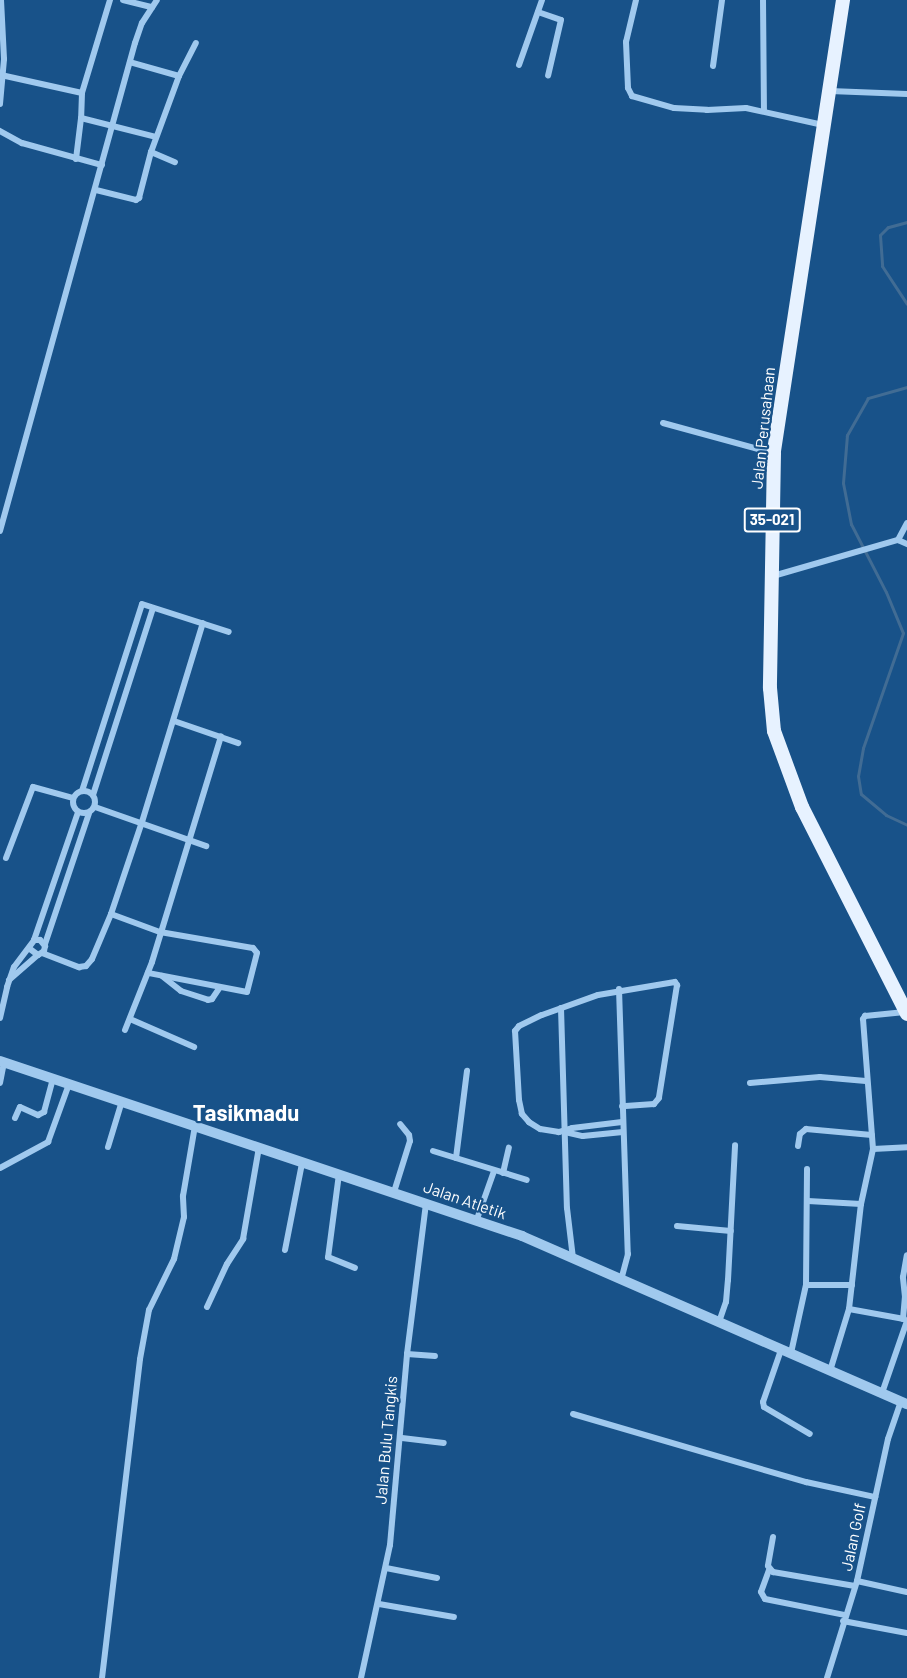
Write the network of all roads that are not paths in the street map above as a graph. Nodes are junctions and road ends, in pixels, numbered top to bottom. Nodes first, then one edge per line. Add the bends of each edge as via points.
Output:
1 (1, 0) edge
2 (111, 0) edge
3 (123, 0) edge
4 (157, 0) edge
5 (636, 0) edge
6 (722, 0) edge
7 (763, 0) edge
8 (843, 0) edge
9 (539, 1) edge
10 (152, 7) junction
11 (538, 12) junction
12 (0, 20) edge
13 (196, 43) dead end
14 (2, 59) edge
15 (130, 62) junction
16 (519, 65) dead end
17 (714, 66) dead end
18 (1, 75) edge
19 (179, 76) junction
20 (548, 76) dead end
21 (829, 91) junction
22 (82, 93) junction
23 (907, 94) edge
24 (0, 104) edge
25 (764, 111) junction
26 (81, 118) junction
27 (824, 125) junction
28 (112, 127) junction
29 (0, 131) edge
30 (156, 137) junction
31 (151, 152) junction
32 (76, 159) junction
33 (175, 162) dead end
34 (102, 165) junction
35 (96, 190) junction
36 (663, 423) dead end
37 (774, 453) junction
38 (907, 523) edge
39 (0, 531) edge
40 (898, 540) junction
41 (907, 544) edge
42 (773, 576) junction
43 (153, 608) junction
44 (203, 623) junction
45 (229, 632) dead end
46 (111, 700) junction
47 (123, 704) junction
48 (174, 721) junction
49 (221, 736) junction
50 (238, 743) dead end
51 (82, 791) junction
52 (93, 795) junction
53 (73, 798) junction
54 (95, 807) junction
55 (78, 812) junction
56 (89, 813) junction
57 (142, 822) junction
58 (189, 839) junction
59 (206, 846) dead end
60 (6, 858) dead end
61 (111, 914) junction
62 (160, 932) junction
63 (34, 940) junction
64 (45, 944) junction
65 (30, 949) junction
66 (40, 954) junction
67 (148, 973) junction
68 (162, 976) junction
69 (9, 980) junction
70 (220, 987) junction
71 (619, 989) junction
72 (561, 1008) junction
73 (906, 1013) edge
74 (0, 1018) edge
75 (130, 1019) junction
76 (125, 1030) dead end
77 (194, 1047) dead end
78 (2, 1062) edge
79 (467, 1071) dead end
80 (53, 1078) junction
81 (866, 1080) junction
82 (0, 1083) edge
83 (750, 1083) dead end
84 (69, 1084) junction
85 (123, 1101) junction
86 (622, 1106) junction
87 (15, 1118) dead end
88 (622, 1122) junction
89 (400, 1124) dead end
90 (196, 1126) junction
91 (565, 1132) junction
92 (623, 1132) junction
93 (872, 1135) junction
94 (735, 1145) dead end
95 (798, 1146) dead end
96 (108, 1147) dead end
97 (259, 1147) junction
98 (907, 1147) edge
99 (509, 1148) dead end
100 (873, 1149) junction
101 (434, 1151) dead end
102 (456, 1158) junction
103 (302, 1163) junction
104 (0, 1168) edge
105 (807, 1169) dead end
106 (494, 1171) junction
107 (502, 1173) junction
108 (339, 1174) junction
109 (527, 1180) dead end
110 (394, 1192) junction
111 (808, 1201) junction
112 (426, 1203) junction
113 (861, 1204) junction
114 (477, 1219) junction
115 (677, 1226) dead end
116 (731, 1231) junction
117 (285, 1250) dead end
118 (907, 1255) edge
119 (573, 1258) junction
120 (355, 1268) dead end
121 (621, 1280) junction
122 (806, 1285) junction
123 (852, 1285) junction
124 (207, 1307) dead end
125 (849, 1309) junction
126 (906, 1320) edge
127 (719, 1322) junction
128 (786, 1351) junction
129 (407, 1354) junction
130 (435, 1356) dead end
131 (830, 1372) junction
132 (882, 1394) junction
133 (904, 1403) edge
134 (573, 1414) dead end
135 (810, 1434) dead end
136 (402, 1438) junction
137 (444, 1443) dead end
138 (875, 1497) junction
139 (773, 1537) dead end
140 (386, 1568) junction
141 (769, 1570) junction
142 (437, 1578) dead end
143 (856, 1584) junction
144 (907, 1592) edge
145 (379, 1604) junction
146 (454, 1617) dead end
147 (844, 1618) junction
148 (907, 1633) edge
149 (102, 1678) edge
150 (361, 1678) edge
151 (826, 1678) edge

1 - 12 street
2 - 22 street
3 - 10 street
4 - 10 street
5 - 25 street via 626,42 628,88 632,96 674,108
6 - 17 street
7 - 25 street
8 - 21 main road, Jalan Perusahaan / 35-021
9 - 11 street
10 - 15 street
11 - 16 street
11 - 20 street via 561,20
12 - 14 street
13 - 19 street
14 - 18 street
15 - 19 street
15 - 28 street
18 - 22 street
18 - 24 street
19 - 30 street
21 - 23 street
21 - 27 main road, Jalan Perusahaan / 35-021
22 - 26 street
25 - 27 street
26 - 28 street
26 - 32 street
27 - 37 main road, Jalan Perusahaan / 35-021
28 - 30 street
28 - 34 street
29 - 32 street via 22,143
30 - 31 street
31 - 33 street
31 - 35 street via 137,199
32 - 34 street
34 - 35 street
35 - 39 street
36 - 37 street
37 - 42 main road, Jalan Perusahaan / 35-021
38 - 40 street
40 - 41 street
40 - 42 street
42 - 73 main road, Jalan Perusahaan / 35-021 via 770,678 774,731 802,807
43 - 44 street
43 - 46 street via 142,605
43 - 47 street
44 - 45 street
44 - 48 street
46 - 47 street
46 - 51 street
47 - 52 street
48 - 49 street
48 - 57 street
49 - 50 street
49 - 58 street
51 - 52 street
51 - 53 street
52 - 54 street
53 - 55 street
53 - 60 street via 33,788
54 - 56 street
54 - 57 street
55 - 56 street
55 - 63 street
56 - 64 street
57 - 58 street
57 - 61 street
58 - 59 street
58 - 62 street
61 - 62 street
61 - 66 street via 86,966
62 - 67 street
62 - 70 street via 256,949 249,991
63 - 64 street
63 - 65 street
64 - 66 street
65 - 66 street
65 - 69 street
66 - 69 street
67 - 68 street
67 - 75 street
68 - 70 street
68 - 70 street via 181,991 208,1000
69 - 74 street
71 - 72 street
71 - 86 street
71 - 86 street via 674,981 677,985 658,1100 653,1104
72 - 91 street
72 - 91 street via 521,1024 514,1035 522,1114 540,1129
73 - 81 street via 863,1018
75 - 76 street
75 - 77 street
78 - 80 street, Jalan Atletik
78 - 82 street
79 - 102 street
80 - 84 street, Jalan Atletik
80 - 87 street via 43,1113 38,1115 20,1107
81 - 83 street via 820,1077
81 - 93 street
84 - 85 street, Jalan Atletik
84 - 104 street via 48,1142
85 - 90 street, Jalan Atletik
85 - 96 street
86 - 88 street
88 - 91 street
88 - 92 street
89 - 110 street via 410,1141
90 - 97 street, Jalan Atletik
90 - 149 street via 183,1196 184,1217 174,1259 149,1310 140,1359
91 - 92 street via 583,1136
91 - 119 street
92 - 121 street via 628,1254
93 - 95 street via 806,1129 800,1134
93 - 100 street
94 - 116 street
97 - 103 street, Jalan Atletik
97 - 124 street via 243,1239
98 - 100 street
99 - 107 street
100 - 113 street
101 - 102 street
102 - 106 street
103 - 108 street, Jalan Atletik
103 - 117 street
105 - 111 street
106 - 107 street
106 - 114 street
107 - 109 street
108 - 110 street, Jalan Atletik
108 - 120 street via 328,1257
110 - 112 street, Jalan Atletik
111 - 113 street
111 - 122 street
112 - 114 street, Jalan Atletik
112 - 129 street, Jalan Bulu Tangkis
113 - 123 street
114 - 119 street, Jalan Atletik
115 - 116 street
116 - 127 street via 726,1302
118 - 126 street via 903,1276
119 - 121 street, Jalan Atletik
121 - 127 street, Jalan Atletik
122 - 123 street
122 - 128 street
123 - 125 street
125 - 126 street
125 - 131 street
126 - 132 street
127 - 128 street, Jalan Atletik
128 - 131 street, Jalan Atletik
128 - 135 street via 764,1407
129 - 130 street
129 - 136 street, Jalan Bulu Tangkis
131 - 132 street, Jalan Atletik
132 - 133 street, Jalan Atletik
133 - 138 street, Jalan Golf via 888,1439
134 - 138 street via 806,1482
136 - 137 street
136 - 140 street, Jalan Bulu Tangkis
138 - 143 street, Jalan Golf
139 - 141 street
140 - 142 street
140 - 145 street, Jalan Bulu Tangkis
141 - 143 street via 794,1578
141 - 147 street via 761,1592 765,1599
143 - 144 street
143 - 147 street, Jalan Golf
145 - 146 street
145 - 150 street, Jalan Bulu Tangkis
147 - 148 street
147 - 151 street, Jalan Golf

